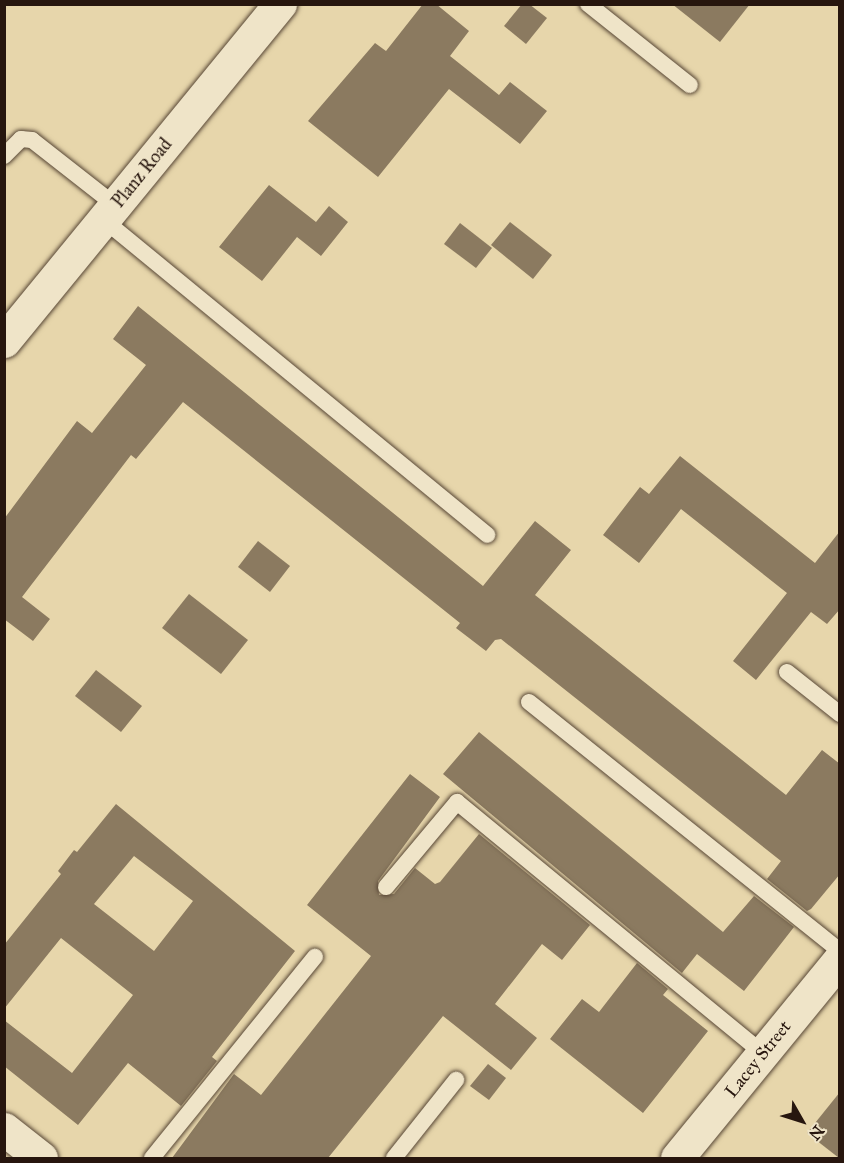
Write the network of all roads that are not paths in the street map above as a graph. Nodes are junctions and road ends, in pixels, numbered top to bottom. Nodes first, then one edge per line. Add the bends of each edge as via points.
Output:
1 (280, 4) edge
2 (588, 4) edge
3 (690, 85) dead end
4 (4, 156) edge
5 (110, 213) junction
6 (4, 341) edge
7 (487, 535) dead end
8 (787, 672) dead end
9 (529, 702) dead end
10 (840, 714) edge
11 (386, 887) dead end
12 (840, 951) edge
13 (315, 957) dead end
14 (840, 959) edge
15 (763, 1053) junction
16 (456, 1080) dead end
17 (4, 1129) edge
18 (681, 1157) edge
19 (41, 1158) edge
20 (152, 1158) edge
21 (394, 1158) edge

1 - 5 street, Planz Road
2 - 3 lane
4 - 5 lane via 21,139 32,140
5 - 6 street, Planz Road
5 - 7 lane
8 - 10 lane
9 - 12 lane
11 - 15 lane via 457,802
13 - 20 lane
14 - 15 street, Lacey Street
15 - 18 street, Lacey Street
16 - 21 lane
17 - 19 street

